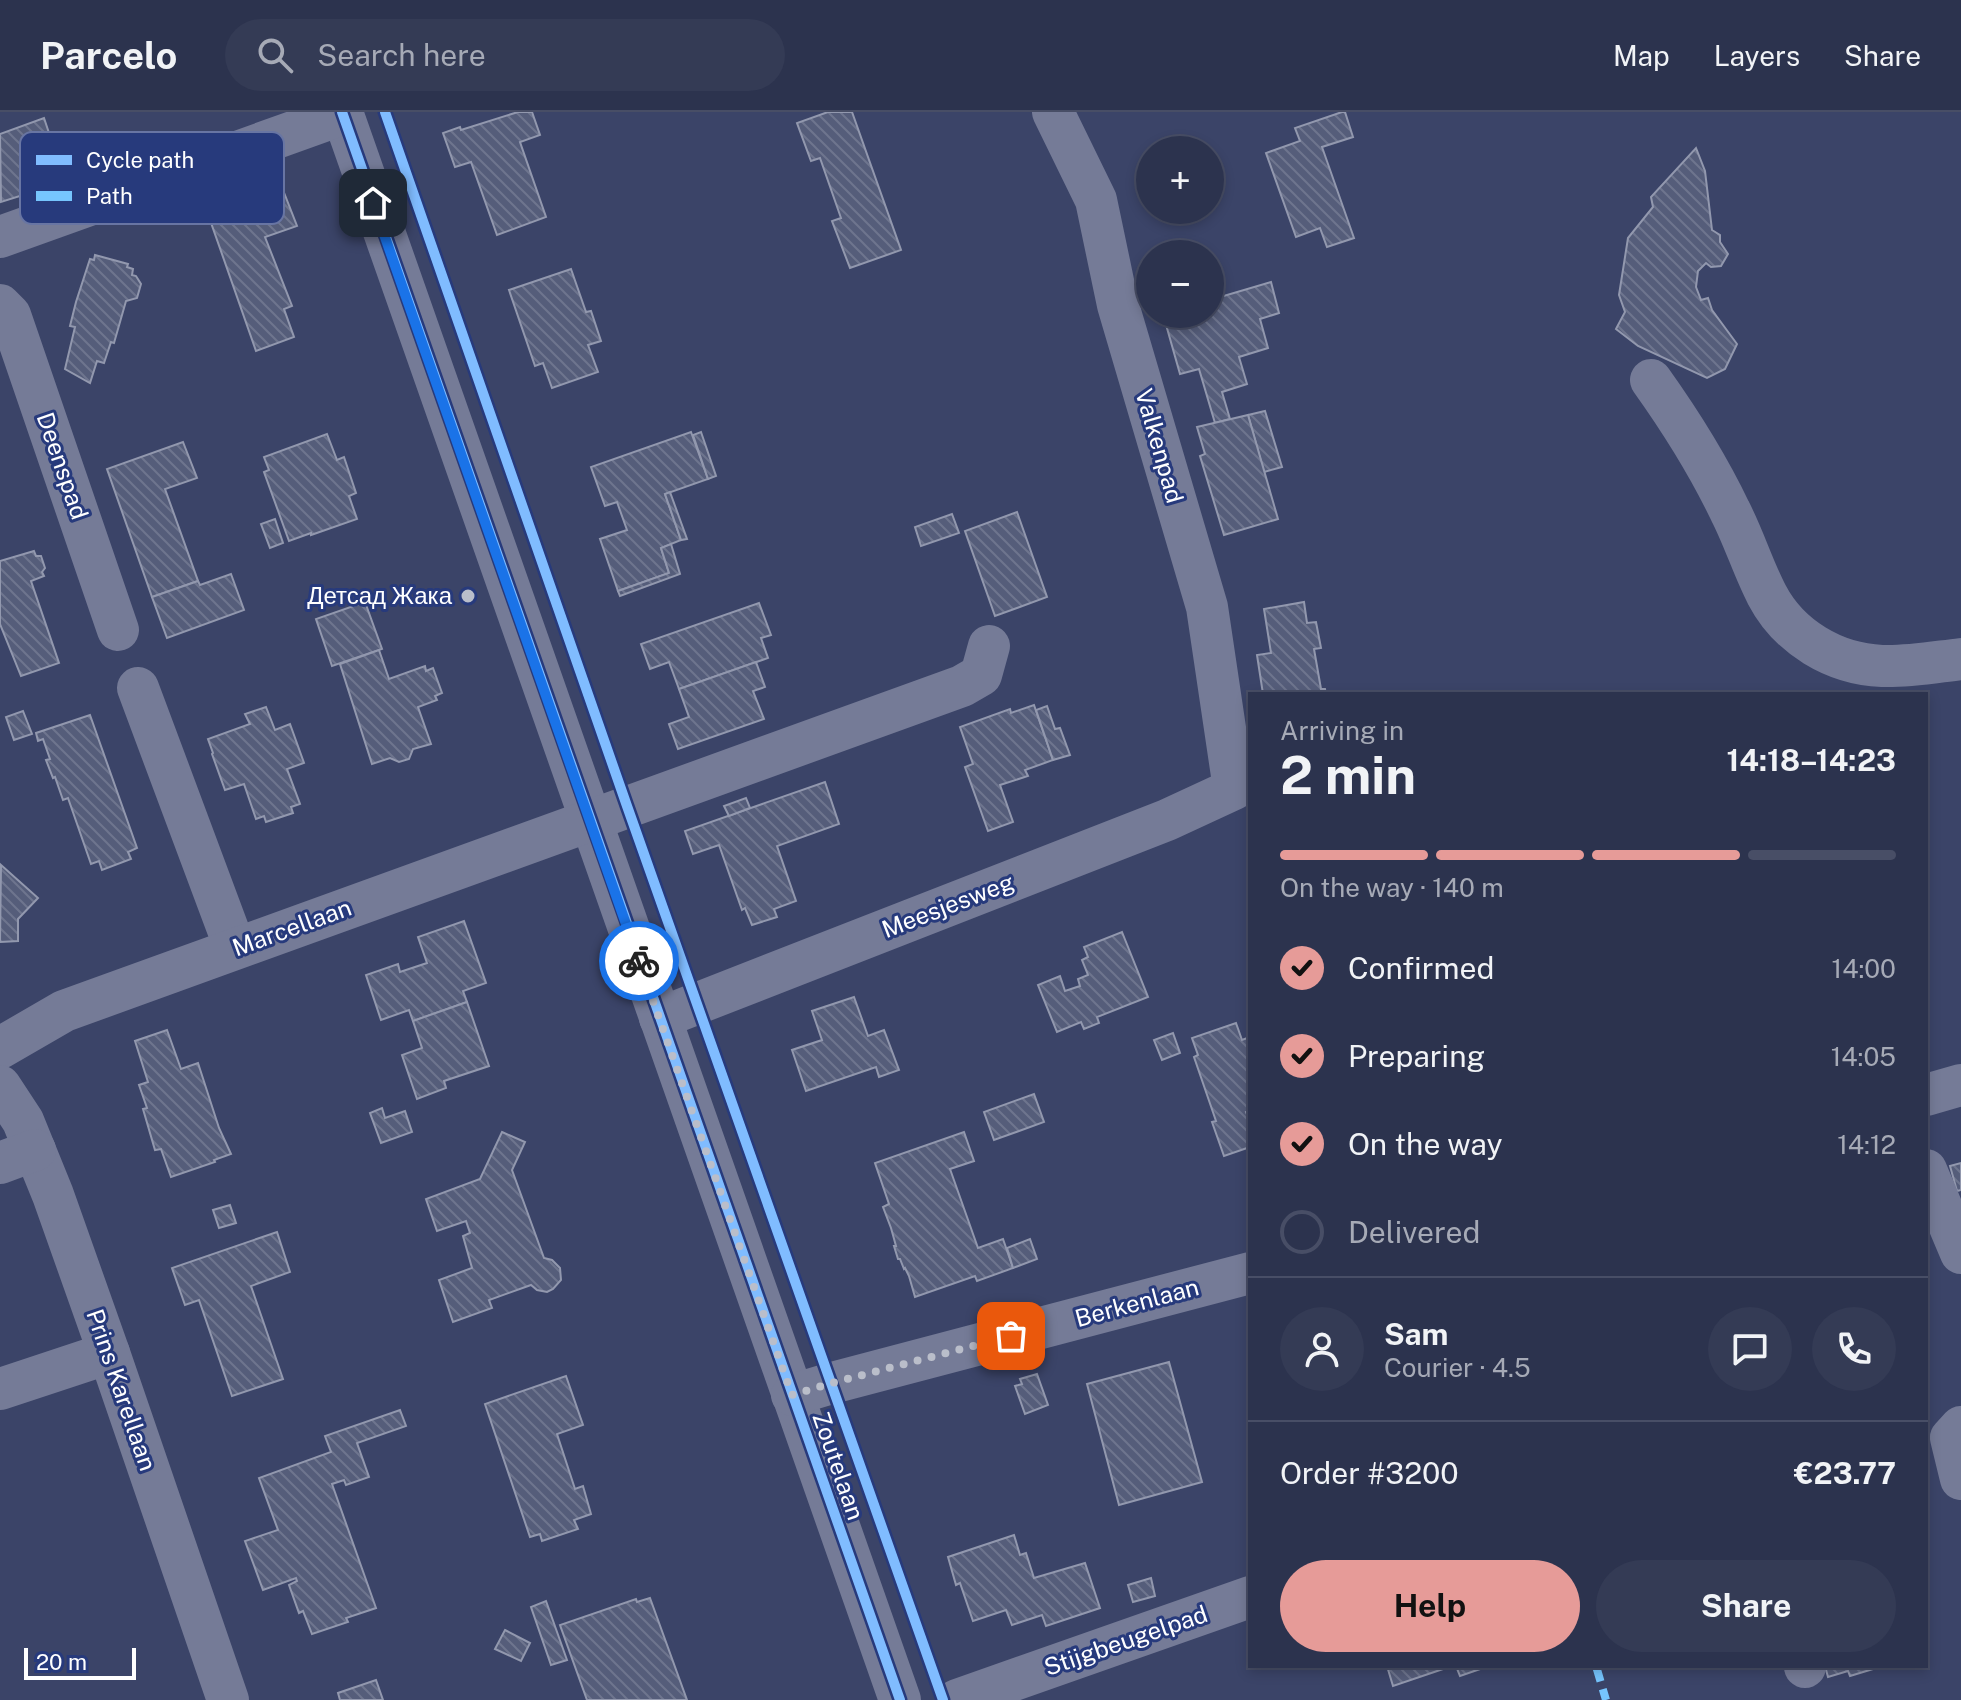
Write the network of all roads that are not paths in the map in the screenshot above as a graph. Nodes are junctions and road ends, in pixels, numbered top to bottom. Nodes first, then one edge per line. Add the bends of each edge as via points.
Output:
1 (1053, 112) edge
2 (342, 113) edge
3 (284, 134) edge
4 (36, 224) edge
5 (0, 237) edge
6 (0, 305) edge
7 (1651, 380) dead end
8 (118, 630) dead end
9 (989, 646) dead end
10 (1961, 659) edge
11 (138, 688) dead end
12 (1234, 789) joint
13 (589, 820) junction
14 (235, 948) junction
15 (660, 1018) junction
16 (0, 1048) edge
17 (1961, 1085) edge
18 (0, 1086) edge
19 (1928, 1094) edge
20 (17, 1156) edge
21 (1928, 1175) edge
22 (1961, 1253) edge
23 (1248, 1274) edge
24 (109, 1353) junction
25 (0, 1389) edge
26 (792, 1395) junction
27 (1961, 1427) edge
28 (1961, 1479) edge
29 (1248, 1598) edge
30 (228, 1700) edge
31 (900, 1700) edge
32 (957, 1700) edge

1 - 12 street, Valkenpad via 1096,200 1118,305 1207,607
2 - 3 street
2 - 13 street, Zoutelaan
4 - 5 street
6 - 8 street, Deenspad via 10,315
7 - 10 street via 1715,481 1767,596 1789,628 1849,661 1881,666
9 - 13 street, Marcellaan via 981,675 962,686
11 - 14 street
12 - 15 street, Meesjesweg
13 - 14 street, Marcellaan
13 - 15 street, Zoutelaan
14 - 16 street, Marcellaan via 64,1011
15 - 26 street, Zoutelaan
17 - 19 street
18 - 20 street, Prins Karellaan via 23,1121
20 - 24 street, Prins Karellaan via 53,1195
21 - 22 street
23 - 26 street, Berkenlaan
24 - 25 street
24 - 30 street, Prins Karellaan
26 - 31 street, Zoutelaan
27 - 28 street via 1951,1438
29 - 32 street, Stijgbeugelpad

